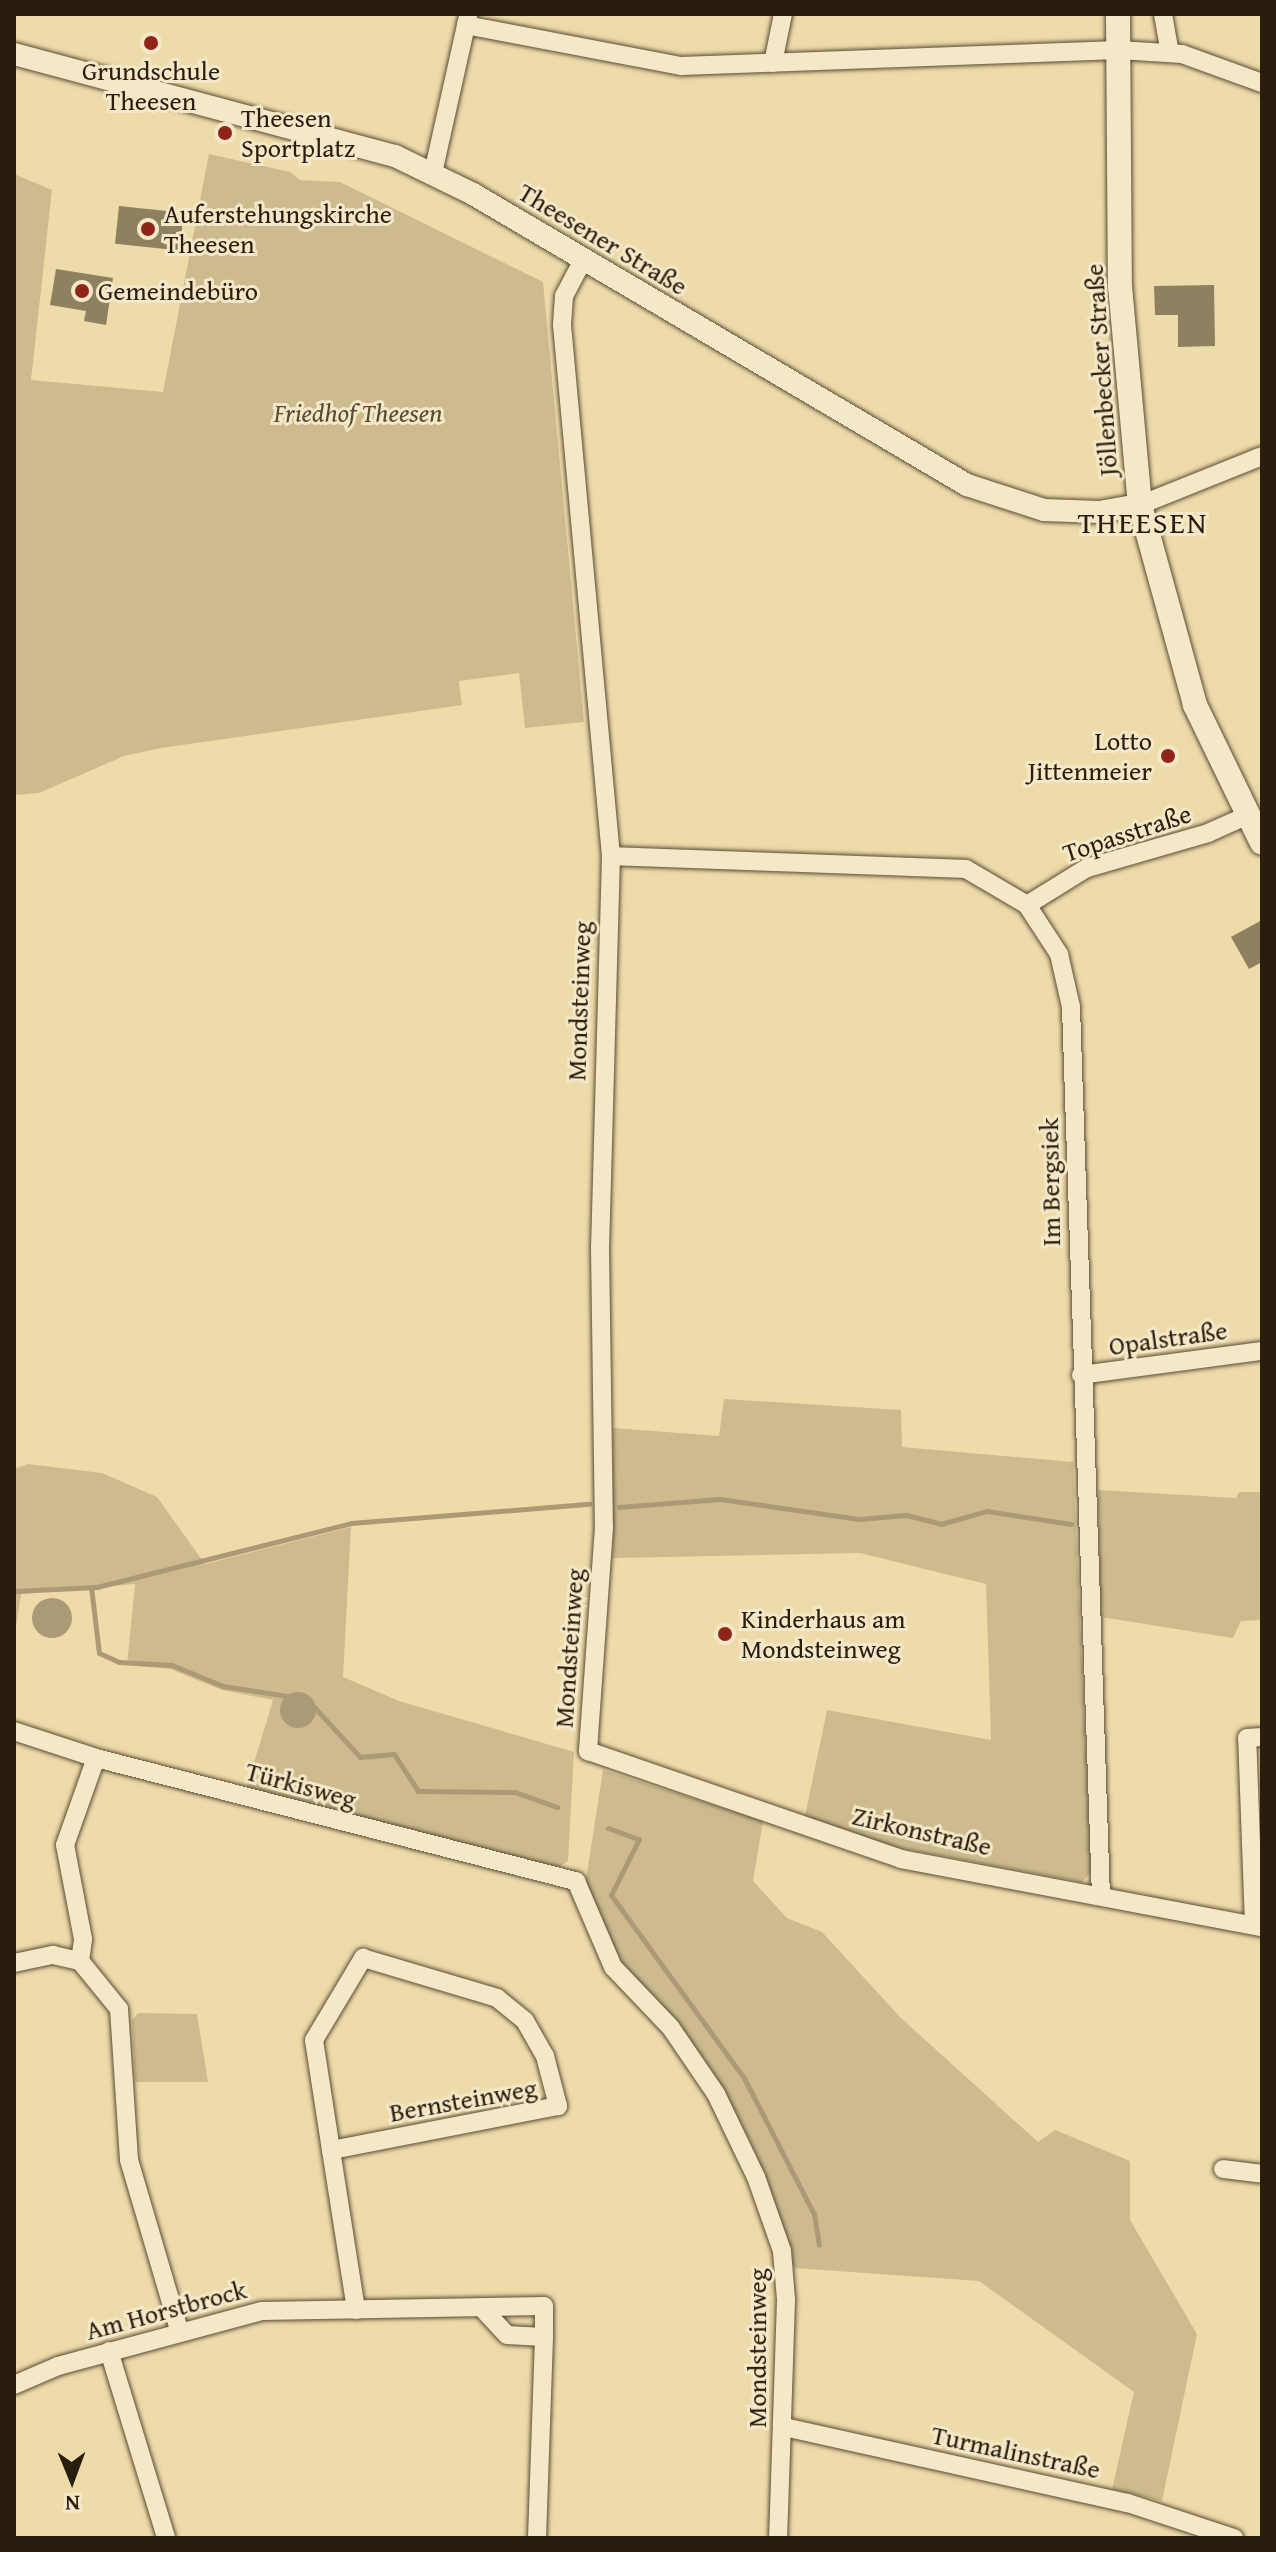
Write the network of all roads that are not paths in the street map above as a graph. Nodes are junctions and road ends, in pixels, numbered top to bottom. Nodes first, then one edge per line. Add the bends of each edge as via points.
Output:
1 (783, 14) edge
2 (1118, 14) edge
3 (1163, 14) edge
4 (467, 19) edge
5 (1119, 50) junction
6 (1170, 52) junction
7 (14, 54) edge
8 (773, 63) junction
9 (1262, 83) edge
10 (433, 173) junction
11 (583, 260) junction
12 (1262, 456) edge
13 (1140, 505) junction
14 (1246, 816) junction
15 (1262, 843) edge
16 (611, 856) junction
17 (1027, 905) junction
18 (1262, 1351) edge
19 (1081, 1375) junction
20 (14, 1731) edge
21 (1262, 1737) edge
22 (588, 1751) joint
23 (96, 1758) junction
24 (576, 1881) joint
25 (1101, 1895) junction
26 (1258, 1926) edge
27 (80, 1961) junction
28 (14, 1963) edge
29 (331, 2150) junction
30 (1223, 2169) dead end
31 (1262, 2174) edge
32 (481, 2307) junction
33 (356, 2310) junction
34 (179, 2330) junction
35 (544, 2337) junction
36 (109, 2351) junction
37 (14, 2385) edge
38 (784, 2427) junction
39 (166, 2538) edge
40 (537, 2538) edge
41 (778, 2538) edge
42 (1234, 2538) edge

1 - 8 street
2 - 5 main road, Jöllenbecker Straße
3 - 6 street
4 - 8 street via 681,66
4 - 10 street
5 - 6 street
5 - 8 street
5 - 13 main road, Jöllenbecker Straße via 1120,286
6 - 9 street
7 - 10 street, Theesener Straße via 117,86 325,133
10 - 11 street, Theesener Straße
11 - 13 street, Theesener Straße via 990,495 1061,512
11 - 16 street, Mondsteinweg via 564,296 562,325
12 - 13 street
13 - 14 main road, Jöllenbecker Straße via 1187,680
14 - 15 main road, Jöllenbecker Straße
14 - 17 street, Topasstraße via 1208,833 1087,868
16 - 17 street, Im Bergsiek via 945,866 991,879
16 - 22 street, Mondsteinweg via 600,1247 604,1527
17 - 19 street, Im Bergsiek via 1059,954 1071,1007
18 - 19 street, Opalstraße
19 - 25 street, Im Bergsiek
20 - 23 street, Türkisweg
21 - 26 street, Zirkonstraße via 1247,1738
22 - 25 street, Zirkonstraße via 901,1859
23 - 24 street, Türkisweg
23 - 27 street via 65,1845 83,1939
24 - 38 street, Mondsteinweg via 613,1967 671,2028 708,2082 756,2177 784,2264
25 - 26 street, Zirkonstraße
27 - 28 street via 53,1955
27 - 34 street via 103,1985 124,2026 129,2160
29 - 29 street, Bernsteinweg via 314,2040 363,1958 497,1998 525,2021 560,2097 552,2110
29 - 33 street, Bernsteinweg
30 - 31 street
32 - 33 street, Am Horstbrock
32 - 35 street via 507,2335
32 - 35 street, Am Horstbrock via 544,2306
33 - 34 street, Am Horstbrock via 262,2311
34 - 36 street, Am Horstbrock
35 - 40 street
36 - 37 street, Am Horstbrock
36 - 39 street
38 - 41 street, Mondsteinweg
38 - 42 street, Turmalinstraße via 1128,2503

